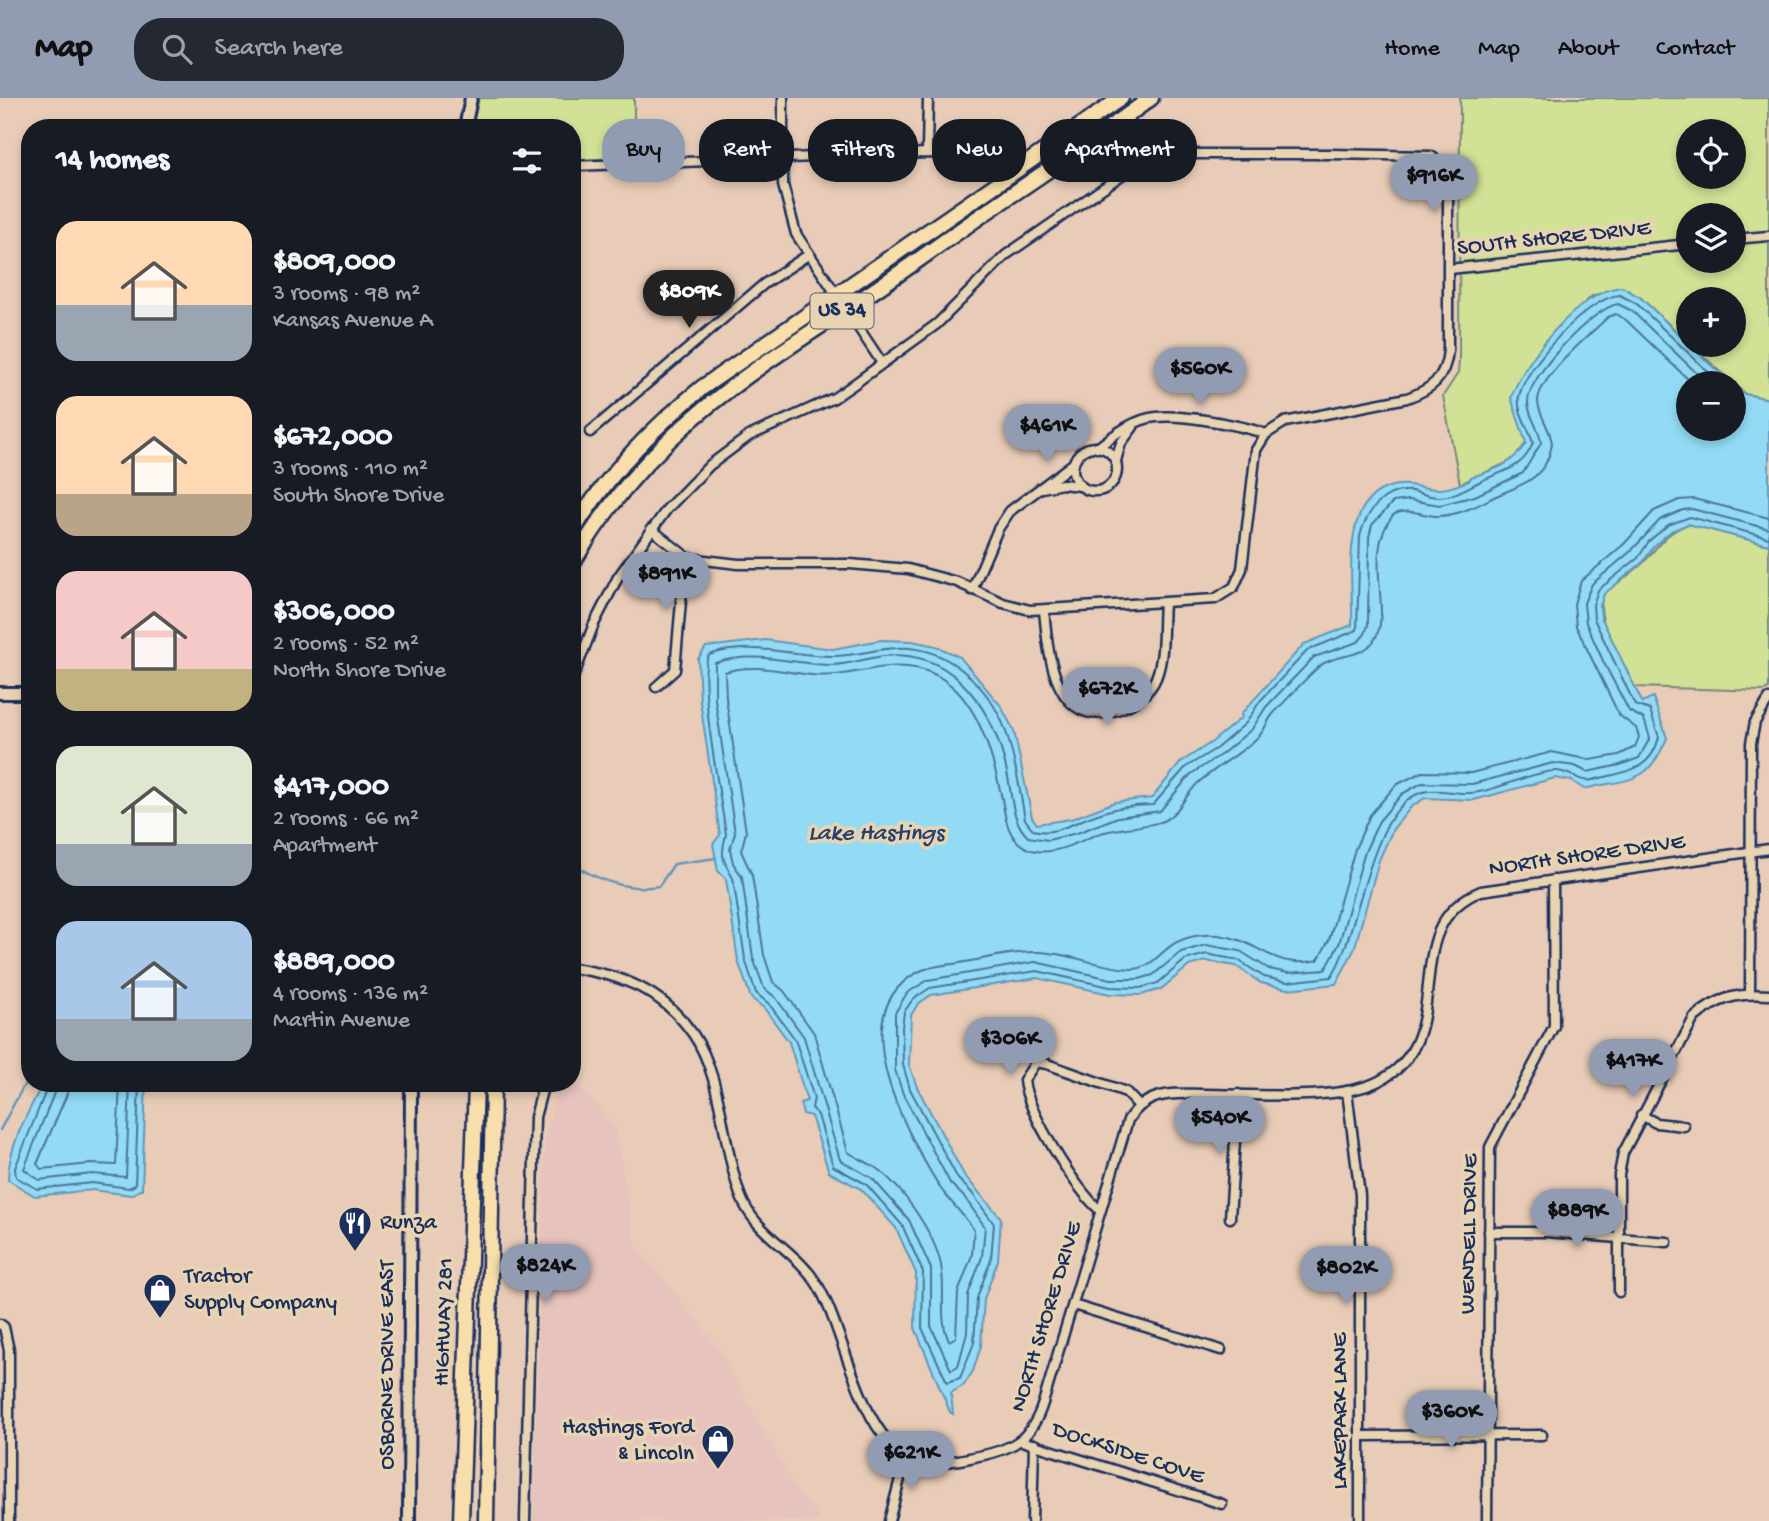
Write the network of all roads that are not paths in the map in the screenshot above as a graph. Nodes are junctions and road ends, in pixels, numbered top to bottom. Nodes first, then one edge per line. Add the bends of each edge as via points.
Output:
1 (471, 98) edge
2 (783, 98) edge
3 (928, 98) edge
4 (1121, 98) edge
5 (1151, 98) edge
6 (467, 119) edge
7 (783, 119) edge
8 (927, 153) junction
9 (932, 153) edge
10 (794, 158) edge
11 (699, 161) edge
12 (581, 166) edge
13 (784, 182) edge
14 (1769, 236) edge
15 (1746, 238) edge
16 (1676, 245) edge
17 (808, 255) junction
18 (1449, 269) junction
19 (842, 303) junction
20 (882, 363) junction
21 (1135, 425) junction
22 (590, 432) dead end
23 (1266, 434) junction
24 (1097, 448) junction
25 (1074, 463) junction
26 (1116, 463) junction
27 (1080, 486) junction
28 (1042, 488) junction
29 (581, 520) edge
30 (651, 529) junction
31 (581, 551) edge
32 (701, 560) junction
33 (972, 590) junction
34 (1164, 604) junction
35 (1044, 610) junction
36 (581, 657) edge
37 (656, 687) dead end
38 (0, 693) edge
39 (21, 693) edge
40 (1769, 699) edge
41 (1769, 849) edge
42 (1752, 850) junction
43 (1553, 880) junction
44 (581, 969) edge
45 (1750, 994) junction
46 (1769, 995) edge
47 (1348, 1091) junction
48 (411, 1092) edge
49 (476, 1092) edge
50 (493, 1092) edge
51 (542, 1092) edge
52 (1238, 1094) junction
53 (1139, 1106) junction
54 (1641, 1115) junction
55 (1685, 1126) dead end
56 (1100, 1210) junction
57 (1230, 1218) dead end
58 (1489, 1232) junction
59 (1619, 1238) junction
60 (1667, 1242) dead end
61 (1619, 1292) dead end
62 (1073, 1305) junction
63 (0, 1325) edge
64 (1221, 1350) dead end
65 (1360, 1436) junction
66 (1487, 1436) junction
67 (1542, 1436) dead end
68 (1022, 1441) junction
69 (1034, 1444) junction
70 (906, 1456) junction
71 (1222, 1504) dead end
72 (9, 1521) edge
73 (409, 1521) edge
74 (461, 1521) edge
75 (486, 1521) edge
76 (525, 1521) edge
77 (889, 1521) edge
78 (1032, 1521) edge
79 (1360, 1521) edge
80 (1487, 1521) edge

1 - 6 street
2 - 7 street
3 - 8 street
4 - 19 highway, US 34
5 - 19 highway, US 34
8 - 9 street
8 - 10 street
11 - 12 street
13 - 17 street via 796,234
14 - 15 street
16 - 18 street, SOUTH SHORE DRIVE
17 - 19 street
17 - 22 street via 764,284
18 - 20 street via 1448,168 1438,159 1422,155 1173,154 1144,161 1006,254 937,324
18 - 23 street, SOUTH SHORE DRIVE via 1447,363 1435,385 1408,398 1285,422
19 - 20 street
19 - 29 highway, US 34 via 683,404 620,467
19 - 31 highway, US 34 via 681,426 613,501
20 - 30 street via 834,398 733,447 691,484
21 - 23 street via 1166,417 1247,427
21 - 24 street
21 - 26 street via 1121,443
23 - 34 street via 1256,450 1242,569 1234,587 1215,600
24 - 25 street via 1084,450
24 - 26 street via 1110,453
25 - 27 street via 1073,474
25 - 28 street
26 - 27 street via 1116,476 1106,488 1092,491
27 - 28 street
28 - 33 street via 1003,521
30 - 32 street via 688,558
30 - 36 street via 618,577
32 - 33 street via 908,569
32 - 37 street via 682,590 675,670
33 - 35 street via 1015,607
34 - 35 street
34 - 35 street via 1157,676 1142,696 1107,713 1081,709 1062,691 1049,663
38 - 39 street
40 - 42 street via 1752,733
41 - 42 street, NORTH SHORE DRIVE
42 - 43 street, NORTH SHORE DRIVE
42 - 45 street
43 - 47 street, NORTH SHORE DRIVE via 1481,891 1467,896 1446,914 1434,938 1419,1039 1394,1071
43 - 58 street, WENDELL DRIVE via 1554,1026 1490,1147
44 - 70 street via 639,985 672,1010 695,1036 709,1070 748,1211 817,1284 877,1427
45 - 46 street
45 - 54 street via 1711,1003 1694,1018
47 - 52 street, NORTH SHORE DRIVE
47 - 65 street, LAKEPARK LANE via 1360,1195
48 - 73 street, OSBORNE DRIVE EAST
49 - 74 highway, HIGHWAY 281
50 - 75 highway, HIGHWAY 281
51 - 76 street via 535,1117
52 - 53 street, NORTH SHORE DRIVE via 1169,1094
52 - 57 street
53 - 56 street, NORTH SHORE DRIVE via 1128,1120
53 - 56 street, NORTH SHORE DRIVE via 1126,1093 1047,1063 1037,1062 1024,1080 1026,1096 1041,1125 1087,1200
54 - 55 street via 1656,1123
54 - 59 street via 1621,1164
56 - 62 street, NORTH SHORE DRIVE
58 - 59 street
58 - 66 street, WENDELL DRIVE
59 - 60 street
59 - 61 street
62 - 64 street
62 - 68 street, NORTH SHORE DRIVE via 1039,1418
63 - 72 street via 9,1350
65 - 66 street
65 - 79 street, LAKEPARK LANE
66 - 67 street
66 - 80 street, WENDELL DRIVE
68 - 69 street, DOCKSIDE COVE
68 - 70 street, NORTH SHORE DRIVE via 992,1453 951,1460 927,1462
69 - 71 street, DOCKSIDE COVE
69 - 78 street
70 - 77 street

